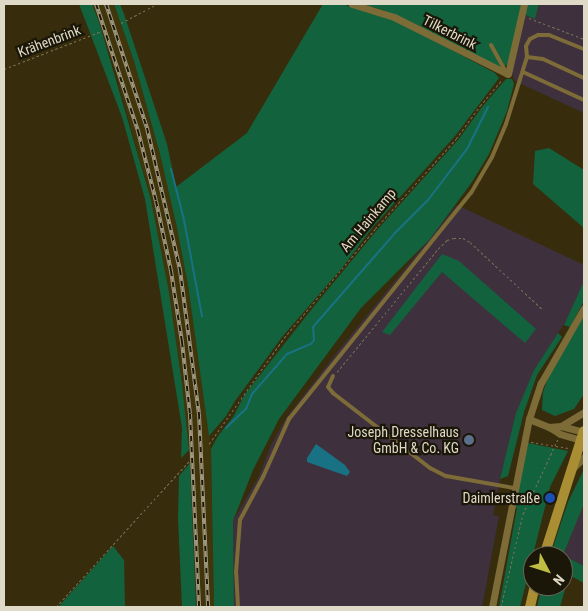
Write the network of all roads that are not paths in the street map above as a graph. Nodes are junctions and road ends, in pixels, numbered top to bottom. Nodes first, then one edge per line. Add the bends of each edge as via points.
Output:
1 (352, 4) edge
2 (524, 4) edge
3 (491, 45) dead end
4 (584, 49) edge
5 (527, 57) junction
6 (523, 72) junction
7 (508, 74) junction
8 (584, 78) edge
9 (584, 100) edge
10 (584, 308) edge
11 (333, 376) road end
12 (584, 412) edge
13 (530, 420) junction
14 (561, 426) junction
15 (549, 427) junction
16 (583, 440) edge
17 (514, 488) junction
18 (547, 546) edge
19 (238, 607) edge
20 (492, 607) edge

1 - 7 street, Tilkerbrink via 394,18
2 - 7 street
3 - 7 lane
4 - 5 lane via 549,35 538,35 526,46
5 - 6 lane
5 - 8 lane via 543,60
6 - 9 lane
6 - 19 lane via 499,141 471,194 289,419 240,520 236,573
10 - 13 street via 541,383
11 - 17 lane via 328,386 333,393 430,468 446,476
12 - 14 street
13 - 15 street
13 - 17 street
14 - 15 street
14 - 16 street
15 - 16 street via 560,434
16 - 18 main road
17 - 20 street

